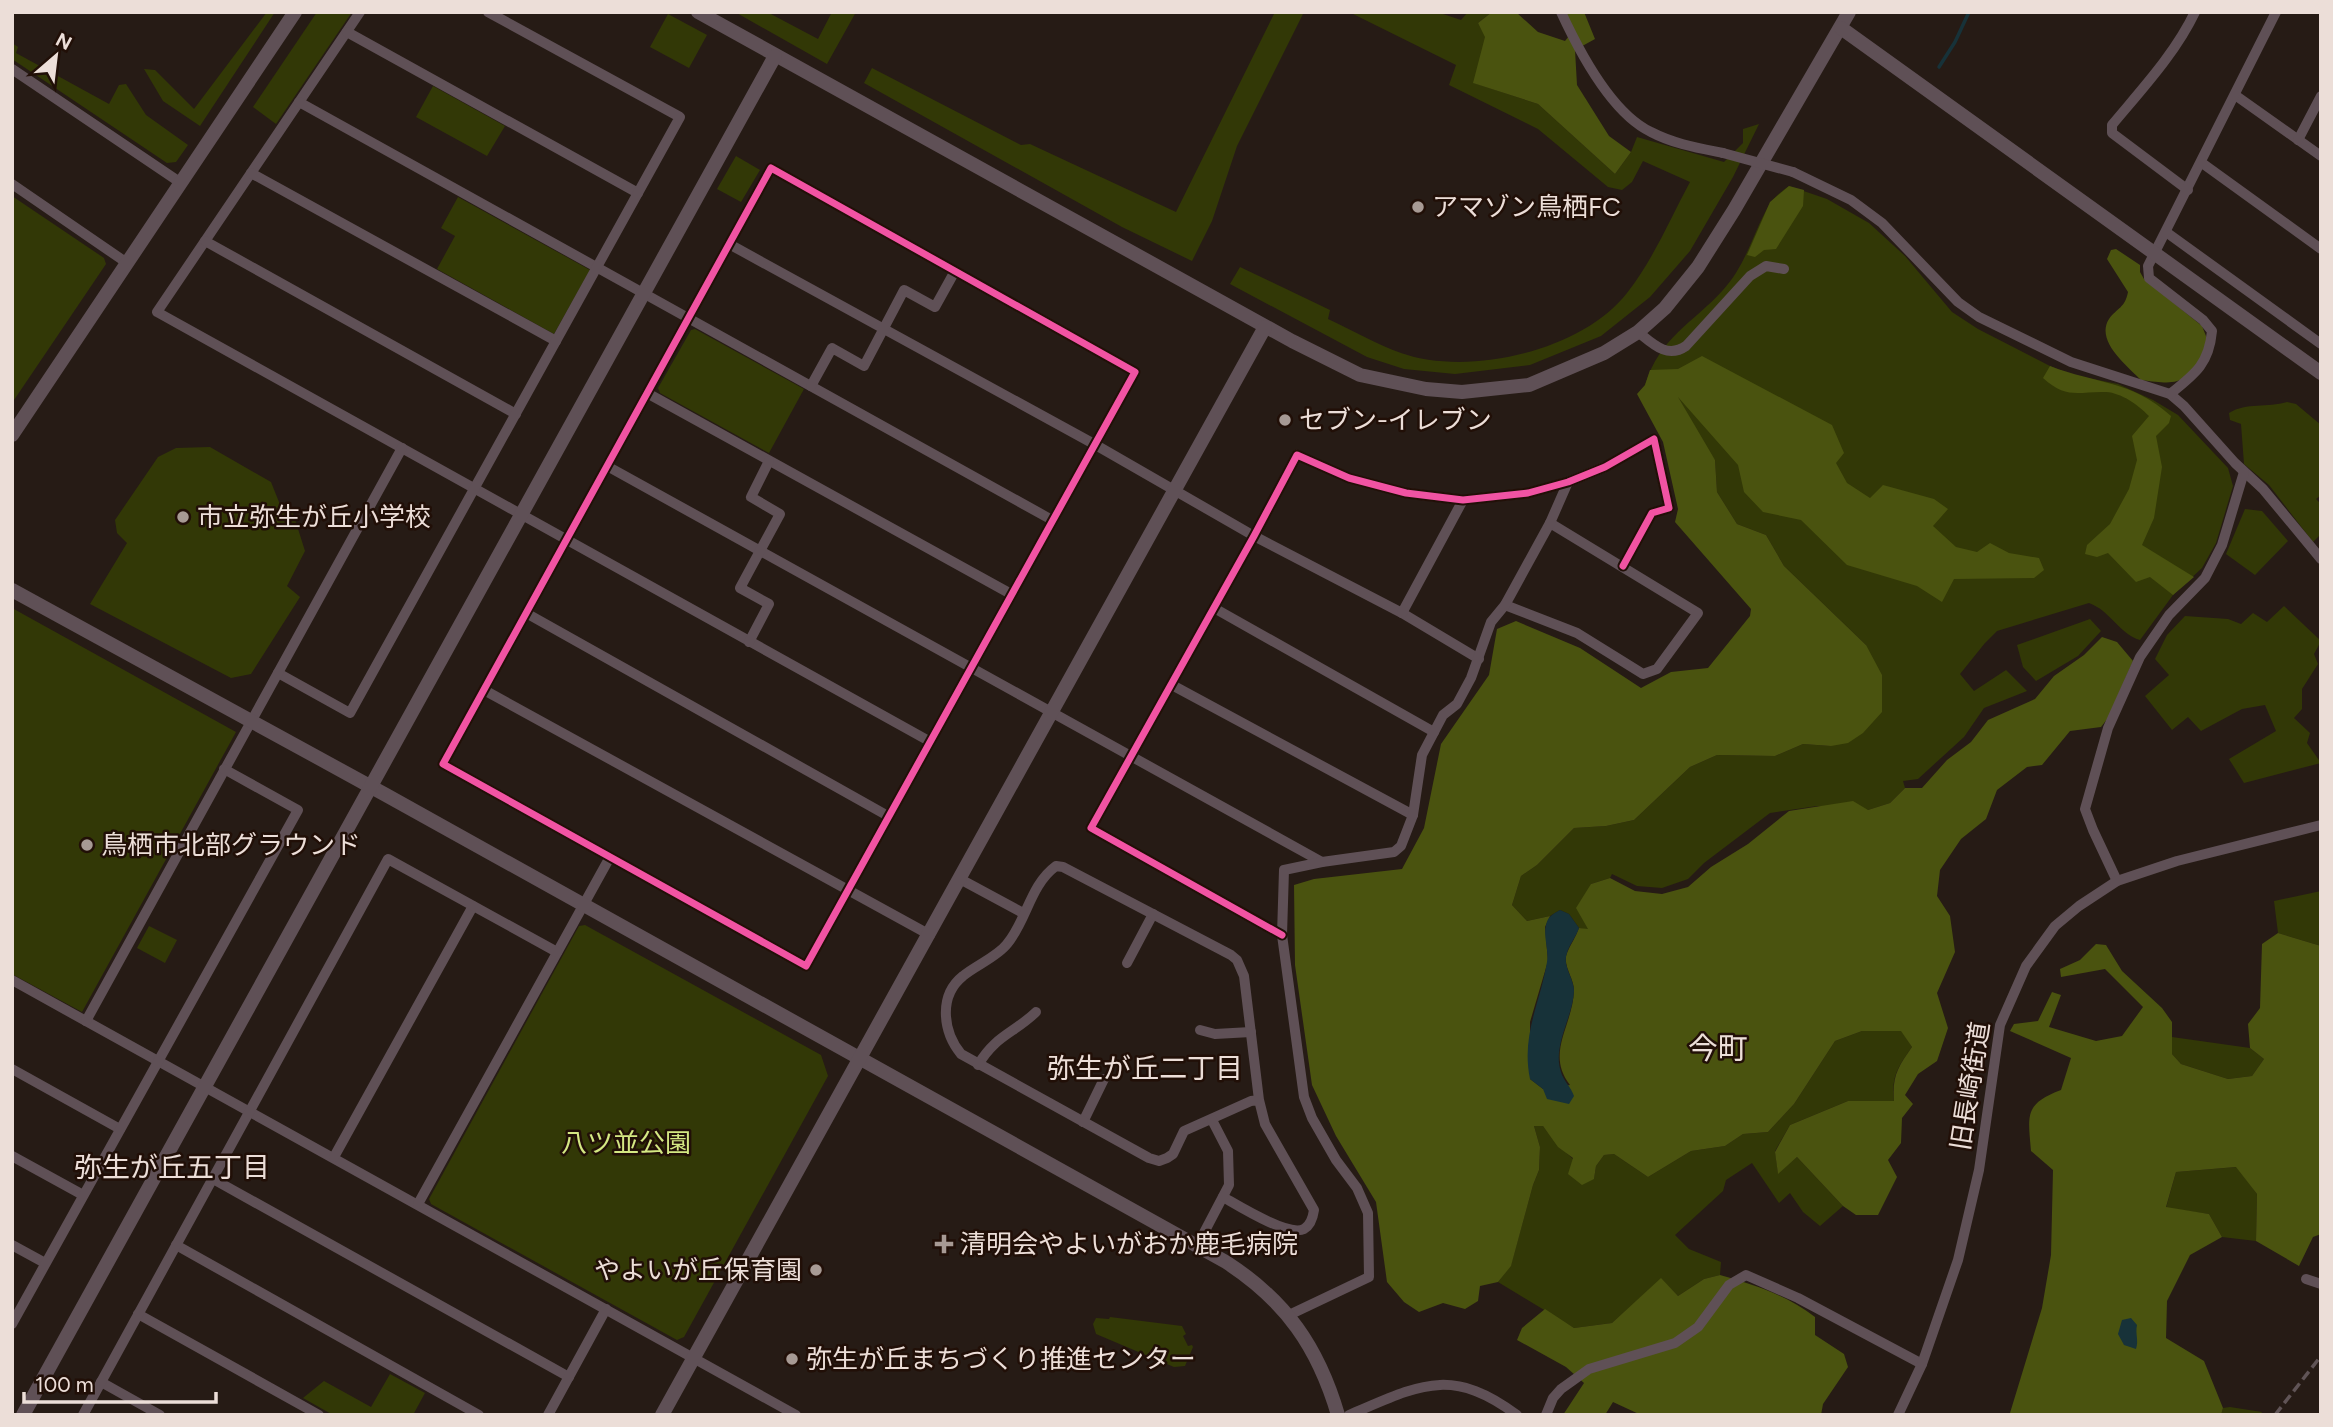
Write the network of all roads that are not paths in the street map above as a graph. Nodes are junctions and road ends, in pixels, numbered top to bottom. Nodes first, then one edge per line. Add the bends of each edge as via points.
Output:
1 (295, 12) edge
2 (360, 12) edge
3 (488, 12) edge
4 (698, 12) edge
5 (1561, 12) edge
6 (1849, 12) edge
7 (2195, 12) edge
8 (2276, 12) edge
9 (1841, 28) junction
10 (346, 32) junction
11 (775, 56) junction
12 (12, 69) edge
13 (2235, 95) junction
14 (2321, 96) edge
15 (299, 102) junction
16 (2298, 140) junction
17 (2321, 156) edge
18 (2202, 163) junction
19 (251, 173) junction
20 (181, 183) junction
21 (12, 184) edge
22 (2188, 190) junction
23 (638, 193) junction
24 (2166, 232) junction
25 (205, 241) junction
26 (729, 244) junction
27 (2321, 249) edge
28 (2155, 254) junction
29 (127, 263) junction
30 (596, 268) junction
31 (1784, 270) dead end
32 (955, 271) junction
33 (643, 292) junction
34 (688, 318) junction
35 (1265, 327) junction
36 (883, 329) junction
37 (1638, 332) junction
38 (556, 341) junction
39 (2321, 344) edge
40 (2321, 373) edge
41 (811, 386) junction
42 (647, 393) junction
43 (2170, 394) junction
44 (516, 414) junction
45 (12, 435) edge
46 (1094, 444) junction
47 (402, 448) junction
48 (769, 461) junction
49 (607, 466) junction
50 (2244, 472) junction
51 (1568, 482) junction
52 (474, 488) junction
53 (1174, 491) junction
54 (1463, 500) junction
55 (522, 515) junction
56 (1052, 520) junction
57 (1550, 523) junction
58 (1254, 536) junction
59 (566, 540) junction
60 (761, 551) junction
61 (2321, 559) edge
62 (1623, 566) junction
63 (12, 590) edge
64 (1011, 594) junction
65 (1505, 605) junction
66 (1214, 608) junction
67 (526, 613) junction
68 (1402, 613) junction
69 (750, 642) junction
70 (1479, 659) junction
71 (971, 666) junction
72 (278, 673) junction
73 (1172, 685) junction
74 (484, 690) junction
75 (1053, 711) junction
76 (251, 721) junction
77 (1434, 732) junction
78 (929, 741) junction
79 (1132, 756) junction
80 (224, 769) junction
81 (371, 786) junction
82 (1413, 815) junction
83 (888, 816) junction
84 (2321, 825) edge
85 (610, 857) junction
86 (1322, 862) junction
87 (960, 879) junction
88 (2117, 881) junction
89 (847, 889) junction
90 (584, 904) junction
91 (473, 906) junction
92 (1023, 914) junction
93 (1153, 914) junction
94 (930, 935) junction
95 (1282, 935) junction
96 (558, 952) junction
97 (1127, 963) dead end
98 (12, 980) edge
99 (1037, 1012) dead end
100 (86, 1021) junction
101 (1200, 1030) dead end
102 (1251, 1032) junction
103 (860, 1059) junction
104 (159, 1060) junction
105 (978, 1065) junction
106 (12, 1069) edge
107 (1104, 1080) dead end
108 (204, 1085) junction
109 (1258, 1100) junction
110 (251, 1111) junction
111 (1212, 1119) junction
112 (1083, 1122) junction
113 (120, 1129) junction
114 (12, 1156) edge
115 (334, 1157) junction
116 (213, 1179) junction
117 (83, 1195) junction
118 (1223, 1197) junction
119 (418, 1204) junction
120 (12, 1245) edge
121 (176, 1245) junction
122 (1197, 1246) junction
123 (45, 1264) junction
124 (2306, 1279) dead end
125 (2321, 1284) edge
126 (606, 1309) junction
127 (138, 1314) junction
128 (1289, 1315) junction
129 (12, 1324) edge
130 (694, 1358) junction
131 (1922, 1364) junction
132 (569, 1377) junction
133 (101, 1382) junction
134 (23, 1415) edge
135 (83, 1415) edge
136 (160, 1415) edge
137 (319, 1415) edge
138 (479, 1415) edge
139 (548, 1415) edge
140 (662, 1415) edge
141 (796, 1415) edge
142 (1338, 1415) edge
143 (1349, 1415) edge
144 (1517, 1415) edge
145 (1546, 1415) edge
146 (1898, 1415) edge

1 - 20 street
2 - 10 street
3 - 23 street via 680,117
4 - 11 street
5 - 43 street, bridge via 1607,91 1628,117 1649,132 1686,146 1793,172 1851,200 1882,223 1958,302 1979,317 2071,362
6 - 9 street
7 - 22 street via 2157,70 2112,125 2112,133
8 - 13 street
9 - 28 street
9 - 37 street via 1698,267 1665,308
10 - 15 street
10 - 23 street
11 - 33 street
11 - 35 street
12 - 20 street
13 - 16 street
13 - 18 street
14 - 16 street
15 - 19 street
15 - 30 street
16 - 17 street
18 - 22 street
18 - 27 street
19 - 25 street
19 - 38 street
20 - 29 street
21 - 29 street
22 - 24 street
23 - 30 street
24 - 28 street
24 - 39 street
25 - 44 street
25 - 47 street via 157,312
26 - 32 street via 771,168
26 - 34 street
26 - 36 street
28 - 40 street
28 - 43 street via 2148,266 2149,278 2212,331 2205,362
29 - 45 street
30 - 33 street
30 - 38 street
31 - 37 street via 1766,266 1750,276 1678,352 1666,352
32 - 36 street via 935,307 904,290
32 - 46 street via 1135,372
33 - 34 street
33 - 55 street
34 - 41 street
34 - 42 street
35 - 37 street via 1360,374 1462,392 1529,384 1580,365
35 - 53 street
36 - 41 street via 864,366 832,348
36 - 46 street
38 - 44 street
41 - 56 street
42 - 48 street
42 - 49 street
43 - 50 street
44 - 52 street
46 - 53 street
46 - 56 street
47 - 52 street
47 - 72 street
48 - 60 street via 751,497 780,514
48 - 64 street
49 - 59 street
49 - 60 street
50 - 61 street
50 - 88 street via 2222,545 2205,579 2169,615 2140,656 2108,728 2085,809
51 - 54 street via 1528,493
51 - 57 street
51 - 62 street via 1654,439 1670,508 1651,513
52 - 55 street
52 - 72 street via 350,713
53 - 58 street
53 - 75 street
54 - 58 street via 1406,493 1349,478 1297,455
54 - 68 street
55 - 59 street
55 - 81 street
56 - 64 street
57 - 62 street
57 - 65 street
58 - 66 street
58 - 68 street
59 - 67 street
59 - 69 street
60 - 69 street via 740,588 769,604
60 - 71 street
62 - 65 street via 1698,613 1657,670 1643,674 1577,633
63 - 76 street
64 - 71 street
65 - 70 street via 1491,622
66 - 73 street
66 - 77 street
67 - 74 street
67 - 83 street
68 - 70 street
69 - 78 street
70 - 77 street via 1457,704 1443,715
71 - 75 street
71 - 78 street
72 - 76 street
73 - 79 street
73 - 82 street
74 - 85 street via 443,764
74 - 89 street
75 - 79 street
75 - 87 street
76 - 80 street
76 - 81 street
77 - 82 street via 1418,769
78 - 83 street
79 - 86 street
79 - 95 street via 1091,828
80 - 100 street
80 - 104 street via 298,810
81 - 90 street
81 - 108 street
82 - 86 street via 1394,852
83 - 89 street
84 - 88 street, 旧長崎街道
85 - 89 street via 806,966
85 - 90 street
86 - 95 street via 1284,870
87 - 92 street
87 - 94 street
88 - 131 street, 旧長崎街道 via 2055,926 2026,966 2000,1025 1979,1170 1958,1260
89 - 94 street
90 - 96 street
90 - 103 street
91 - 96 street
91 - 110 street via 388,859
91 - 115 street
92 - 93 street via 1043,878 1056,866
92 - 105 street via 1007,945 961,977 950,993 945,1014 950,1037 961,1054
93 - 97 street
93 - 102 street via 1237,960 1244,976
94 - 103 street
95 - 128 street via 1304,1097 1368,1213 1369,1277
96 - 119 street
98 - 100 street
99 - 105 street via 997,1039
100 - 104 street
101 - 102 street
102 - 109 street
103 - 122 street
103 - 130 street
104 - 108 street
104 - 113 street
105 - 112 street
106 - 113 street
107 - 112 street
108 - 110 street
108 - 134 street
109 - 111 street
109 - 118 street via 1265,1124 1314,1210 1312,1220 1295,1231 1283,1228
110 - 115 street
110 - 116 street
111 - 112 street via 1184,1131 1173,1154 1159,1161
111 - 118 street via 1228,1151 1229,1185
113 - 117 street
114 - 117 street
115 - 119 street
116 - 121 street
116 - 132 street
117 - 123 street
118 - 122 street
119 - 126 street
120 - 123 street
121 - 127 street
121 - 138 street
122 - 128 street via 1246,1275
123 - 129 street
124 - 125 street
126 - 130 street
126 - 132 street
127 - 133 street
127 - 137 street
128 - 142 street via 1325,1375
130 - 140 street
130 - 141 street
131 - 145 street via 1746,1275 1729,1285 1698,1328 1675,1342 1589,1369 1561,1389
131 - 146 street, 旧長崎街道
132 - 139 street
133 - 135 street
133 - 136 street
143 - 144 street via 1410,1390 1440,1384 1474,1389

